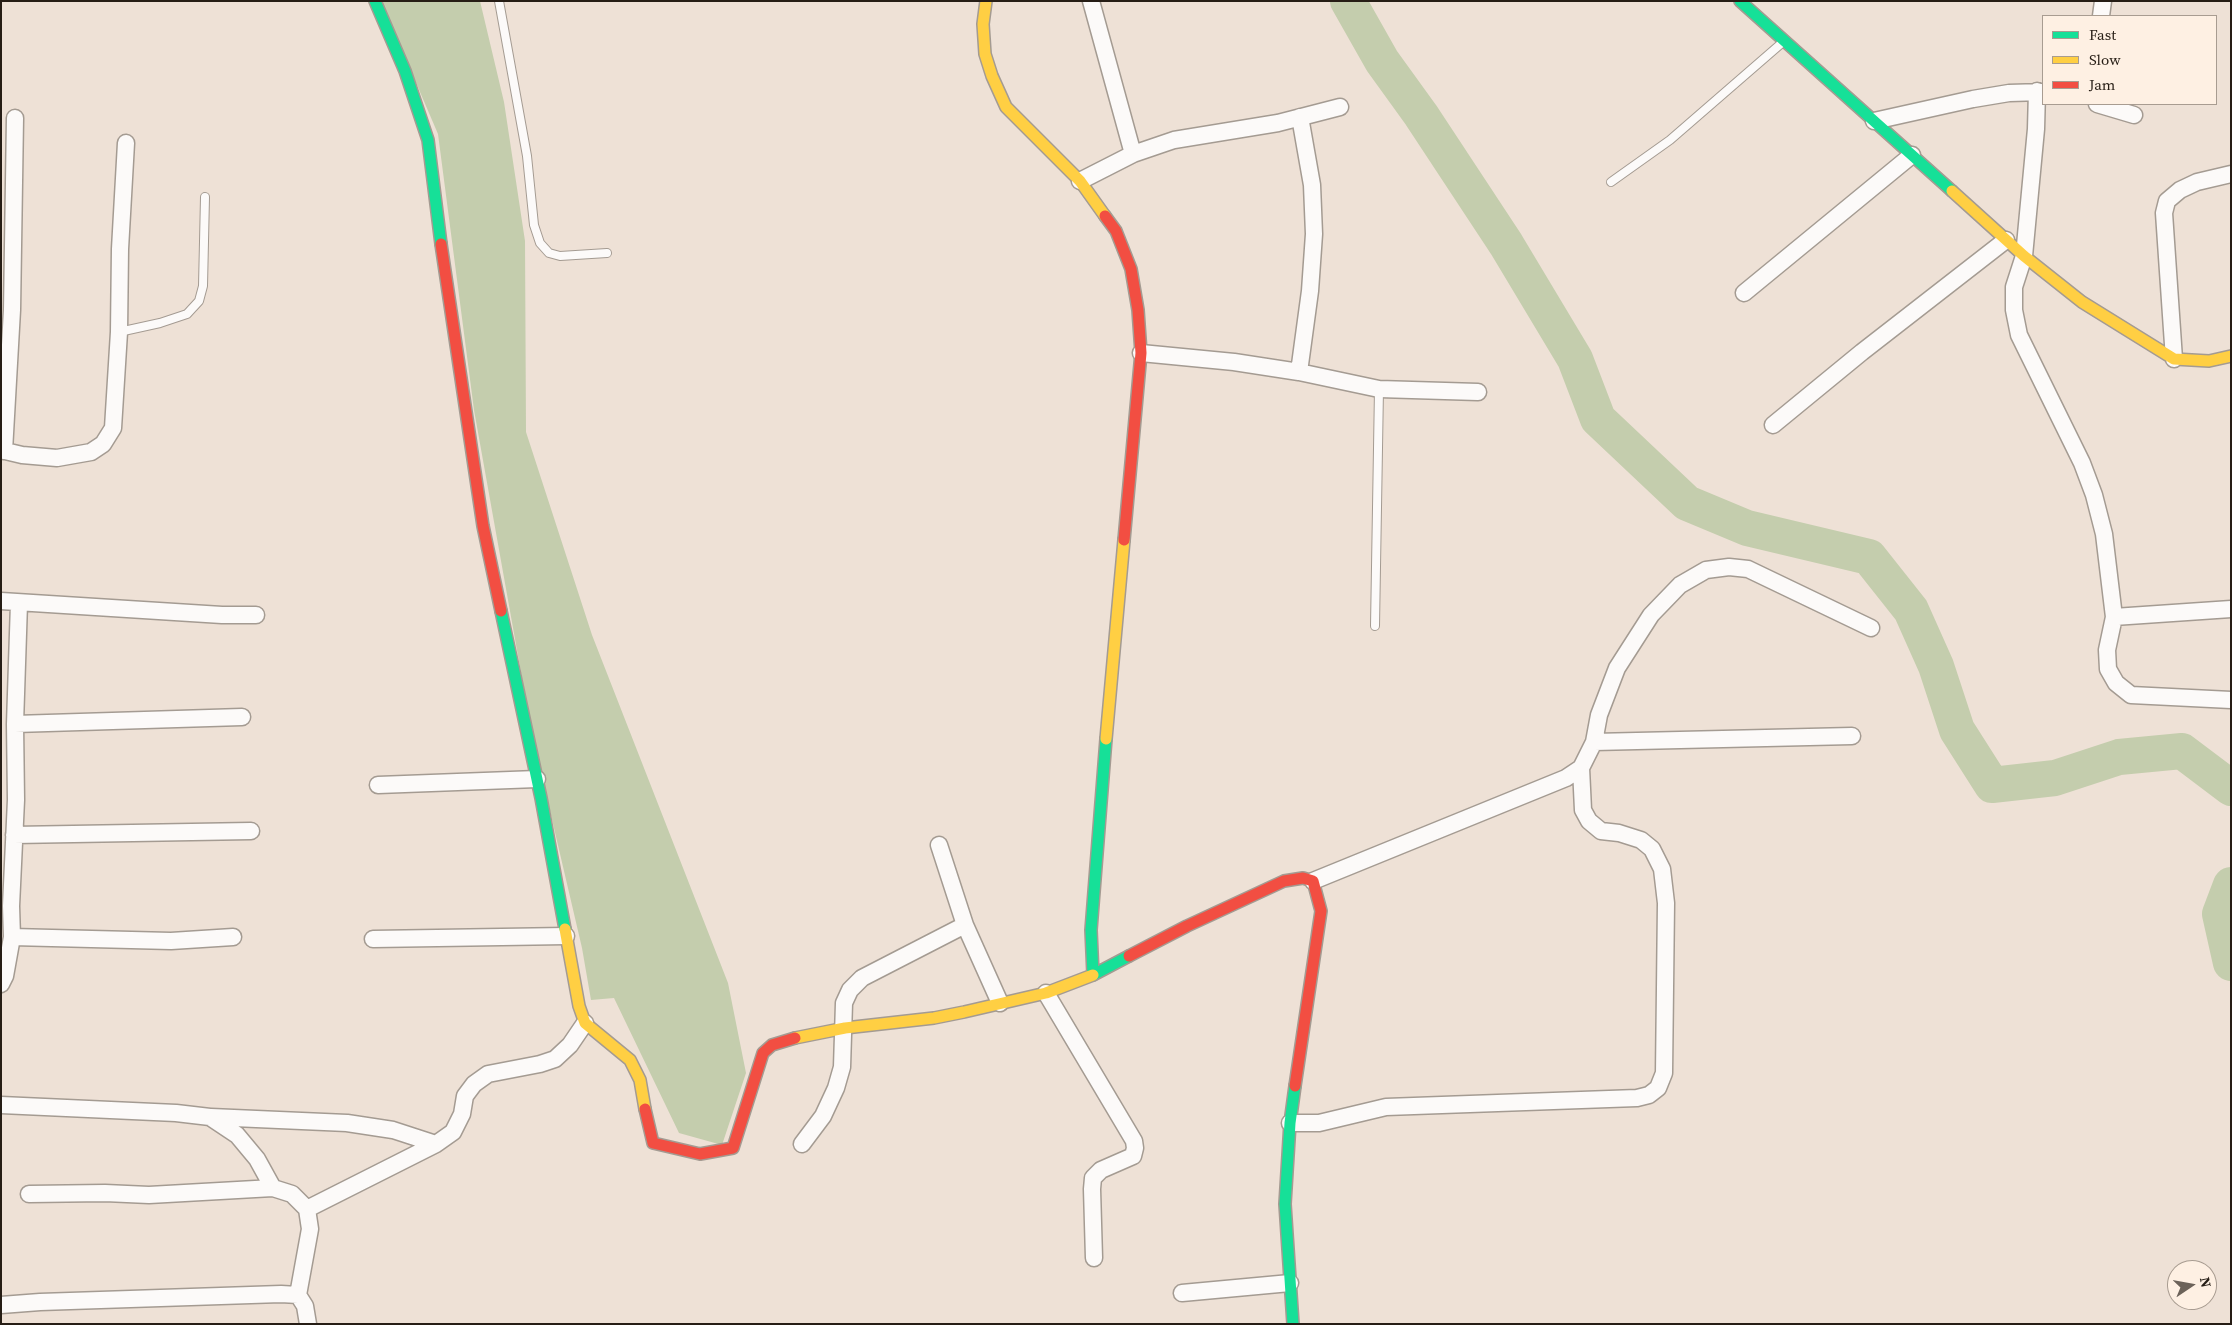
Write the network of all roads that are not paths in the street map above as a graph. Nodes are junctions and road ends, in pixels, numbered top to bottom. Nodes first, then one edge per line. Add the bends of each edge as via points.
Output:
1 (375, 1) edge
2 (499, 1) edge
3 (986, 1) edge
4 (1092, 1) edge
5 (1760, 1) edge
6 (2103, 1) edge
7 (1741, 2) edge
8 (2101, 15) edge
9 (1784, 41) junction
10 (2040, 92) edge
11 (2100, 105) edge
12 (1340, 107) dead end
13 (2134, 115) dead end
14 (1300, 117) junction
15 (15, 118) dead end
16 (1874, 121) junction
17 (126, 143) dead end
18 (1133, 154) junction
19 (1912, 155) junction
20 (2231, 174) edge
21 (1080, 181) junction
22 (1611, 182) dead end
23 (205, 196) dead end
24 (2006, 240) junction
25 (606, 252) dead end
26 (2024, 256) junction
27 (1744, 293) dead end
28 (7, 310) edge
29 (119, 332) junction
30 (1141, 353) junction
31 (2231, 356) edge
32 (2174, 359) junction
33 (1299, 372) junction
34 (1379, 390) junction
35 (1478, 392) dead end
36 (1774, 425) dead end
37 (3, 450) edge
38 (1, 601) edge
39 (19, 603) junction
40 (2231, 609) edge
41 (256, 615) dead end
42 (2114, 617) junction
43 (1375, 626) dead end
44 (1872, 628) dead end
45 (2231, 700) edge
46 (242, 717) dead end
47 (15, 724) junction
48 (1852, 736) dead end
49 (1594, 742) junction
50 (1581, 768) junction
51 (537, 780) junction
52 (378, 786) dead end
53 (9, 799) edge
54 (251, 831) dead end
55 (14, 835) junction
56 (939, 845) dead end
57 (1313, 881) junction
58 (6, 905) edge
59 (964, 925) junction
60 (566, 936) junction
61 (12, 937) junction
62 (233, 937) dead end
63 (373, 939) dead end
64 (1093, 975) junction
65 (1, 984) edge
66 (1046, 993) junction
67 (1000, 1003) junction
68 (585, 1023) junction
69 (845, 1028) junction
70 (1, 1105) edge
71 (210, 1117) junction
72 (1290, 1123) junction
73 (436, 1144) junction
74 (802, 1144) dead end
75 (274, 1188) junction
76 (29, 1194) dead end
77 (307, 1209) junction
78 (1094, 1258) dead end
79 (1290, 1283) junction
80 (1182, 1293) dead end
81 (298, 1295) junction
82 (1, 1305) edge
83 (308, 1324) edge
84 (1293, 1324) edge

1 - 51 street via 405,71 428,140 484,526
2 - 25 lane via 527,156 534,225 540,243 549,253 560,256
3 - 21 street via 983,24 985,54 1006,107
4 - 18 street
5 - 7 street
6 - 8 street
7 - 9 street
9 - 16 street
9 - 22 lane via 1670,140
10 - 16 street via 1973,99
10 - 26 street
11 - 13 street
12 - 14 street
14 - 18 street via 1174,140
14 - 33 street via 1312,185 1314,234
15 - 28 street
16 - 19 street
17 - 29 street
18 - 21 street
19 - 24 street
19 - 27 street
20 - 32 street via 2197,182 2167,200 2164,213
21 - 30 street via 1116,231 1131,269
23 - 29 lane via 203,286 199,301 187,314
24 - 26 street
24 - 36 street
26 - 32 street via 2082,302
26 - 42 street via 2014,287 2019,335 2082,463 2094,495 2104,534
28 - 37 street
29 - 37 street via 114,428 103,444 91,452 57,458
30 - 33 street
30 - 64 street via 1108,709 1091,930
31 - 32 street via 2209,361
33 - 34 street
34 - 35 street
34 - 43 lane
38 - 39 street
39 - 41 street
39 - 47 street
40 - 42 street
42 - 45 street via 2107,650 2108,669 2116,683 2131,695
44 - 49 street via 1748,569 1729,566 1706,570 1680,585 1651,615 1617,668 1599,714
46 - 47 street
47 - 53 street
48 - 49 street
49 - 50 street
50 - 57 street via 1566,778
50 - 72 street via 1583,810 1588,821 1602,832 1620,833 1641,840 1652,849 1662,869 1666,903 1664,1073 1658,1088 1638,1098 1386,1107 1319,1123
51 - 52 street
51 - 60 street
53 - 55 street
54 - 55 street
55 - 58 street
56 - 59 street
57 - 64 street via 1303,878 1284,881
57 - 72 street via 1321,911
58 - 61 street
59 - 67 street
59 - 69 street via 862,978 850,990 844,1003
60 - 63 street
60 - 68 street
61 - 62 street via 171,940
61 - 65 street via 6,976
64 - 66 street
66 - 67 street
66 - 78 street via 1134,1141 1133,1156 1101,1170 1094,1178
67 - 69 street via 934,1018
68 - 69 street via 630,1060 640,1080 653,1143 700,1154 732,1148 762,1053 788,1039
68 - 73 street via 570,1045 555,1059 488,1074 474,1084 465,1096 454,1132
69 - 74 street via 842,1067 836,1088 823,1116
70 - 71 street
71 - 73 street via 347,1123 393,1130
71 - 75 street via 238,1135
72 - 79 street via 1285,1204
73 - 77 street
75 - 76 street via 149,1195
75 - 77 street via 292,1194
77 - 81 street via 310,1229
79 - 80 street
79 - 84 street
81 - 82 street via 191,1296
81 - 83 street via 305,1306

